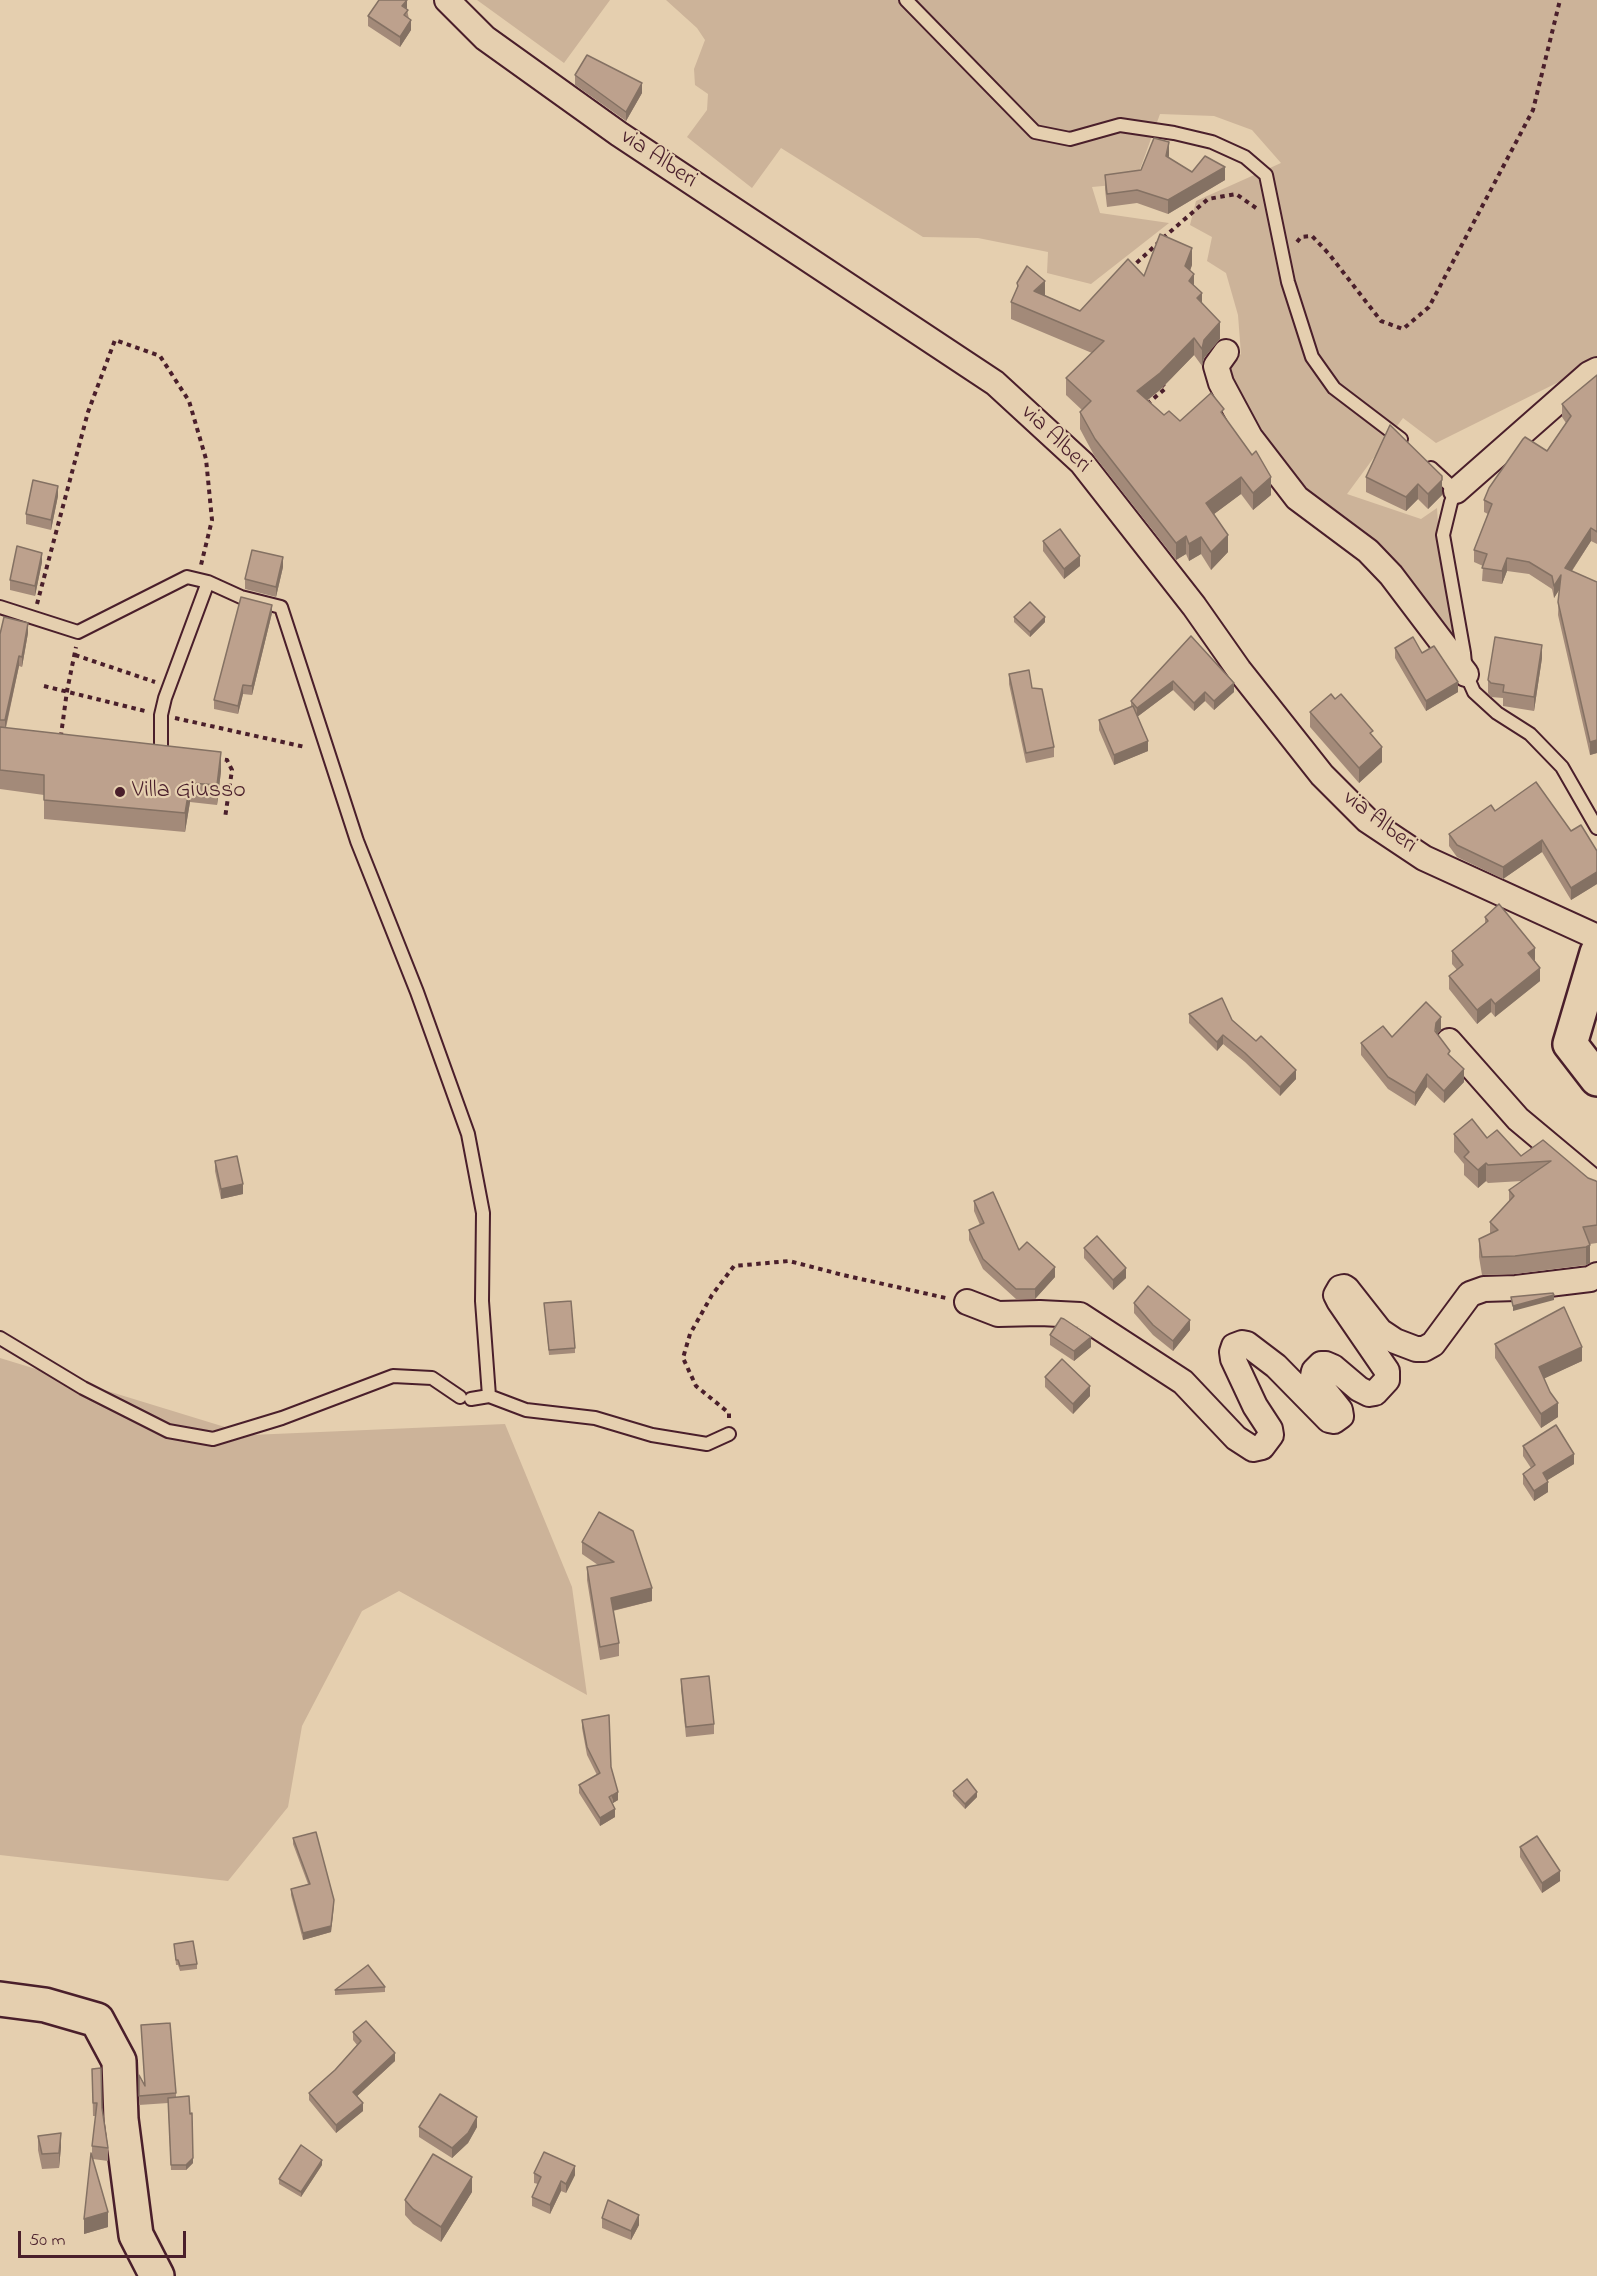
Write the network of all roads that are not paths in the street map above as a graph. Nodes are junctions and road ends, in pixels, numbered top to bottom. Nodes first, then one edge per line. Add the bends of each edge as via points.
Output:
1 (447, 0) edge
2 (906, 0) edge
3 (1226, 352) dead end
4 (1597, 370) edge
5 (1407, 446) edge
6 (1424, 461) edge
7 (1456, 491) junction
8 (202, 581) junction
9 (0, 608) edge
10 (1466, 674) junction
11 (161, 748) edge
12 (1597, 828) edge
13 (1597, 937) edge
14 (1597, 953) edge
15 (1449, 1041) dead end
16 (1597, 1079) edge
17 (1597, 1185) edge
18 (1597, 1275) edge
19 (967, 1302) road end
20 (0, 1338) edge
21 (489, 1396) junction
22 (729, 1434) road end
23 (0, 2000) edge
24 (157, 2276) edge

1 - 13 street, via Alberi via 485,38 619,134 995,383 1082,463 1322,775 1367,820 1424,858
2 - 5 lane via 1035,132 1070,139 1120,125 1174,132 1212,142 1245,157 1266,176 1288,282 1312,357 1334,388
3 - 10 street via 1216,366 1250,437 1297,498 1368,551 1391,575
4 - 7 street
6 - 7 lane
7 - 10 lane via 1443,535
8 - 9 lane via 187,578 78,632
8 - 11 lane via 161,715
8 - 21 lane via 241,597 281,607 357,841 468,1134 483,1213 482,1301
10 - 12 lane via 1474,692 1530,734 1562,767
14 - 16 street via 1570,1044
15 - 17 street via 1518,1119
18 - 19 street via 1470,1294 1433,1344 1424,1349 1395,1341 1380,1331 1347,1289 1340,1288 1336,1295 1339,1301 1387,1371 1387,1380 1383,1387 1369,1394 1333,1367 1321,1365 1312,1376 1341,1416 1329,1420 1276,1366 1247,1344 1234,1346 1233,1359 1271,1435 1262,1448 1253,1449 1236,1438 1183,1382 1080,1315 998,1314
20 - 21 lane via 83,1388 168,1431 213,1439 393,1376 432,1378 465,1398
21 - 22 lane via 526,1410 595,1418 707,1444
23 - 24 street via 45,2005 97,2020 118,2061 136,2235

